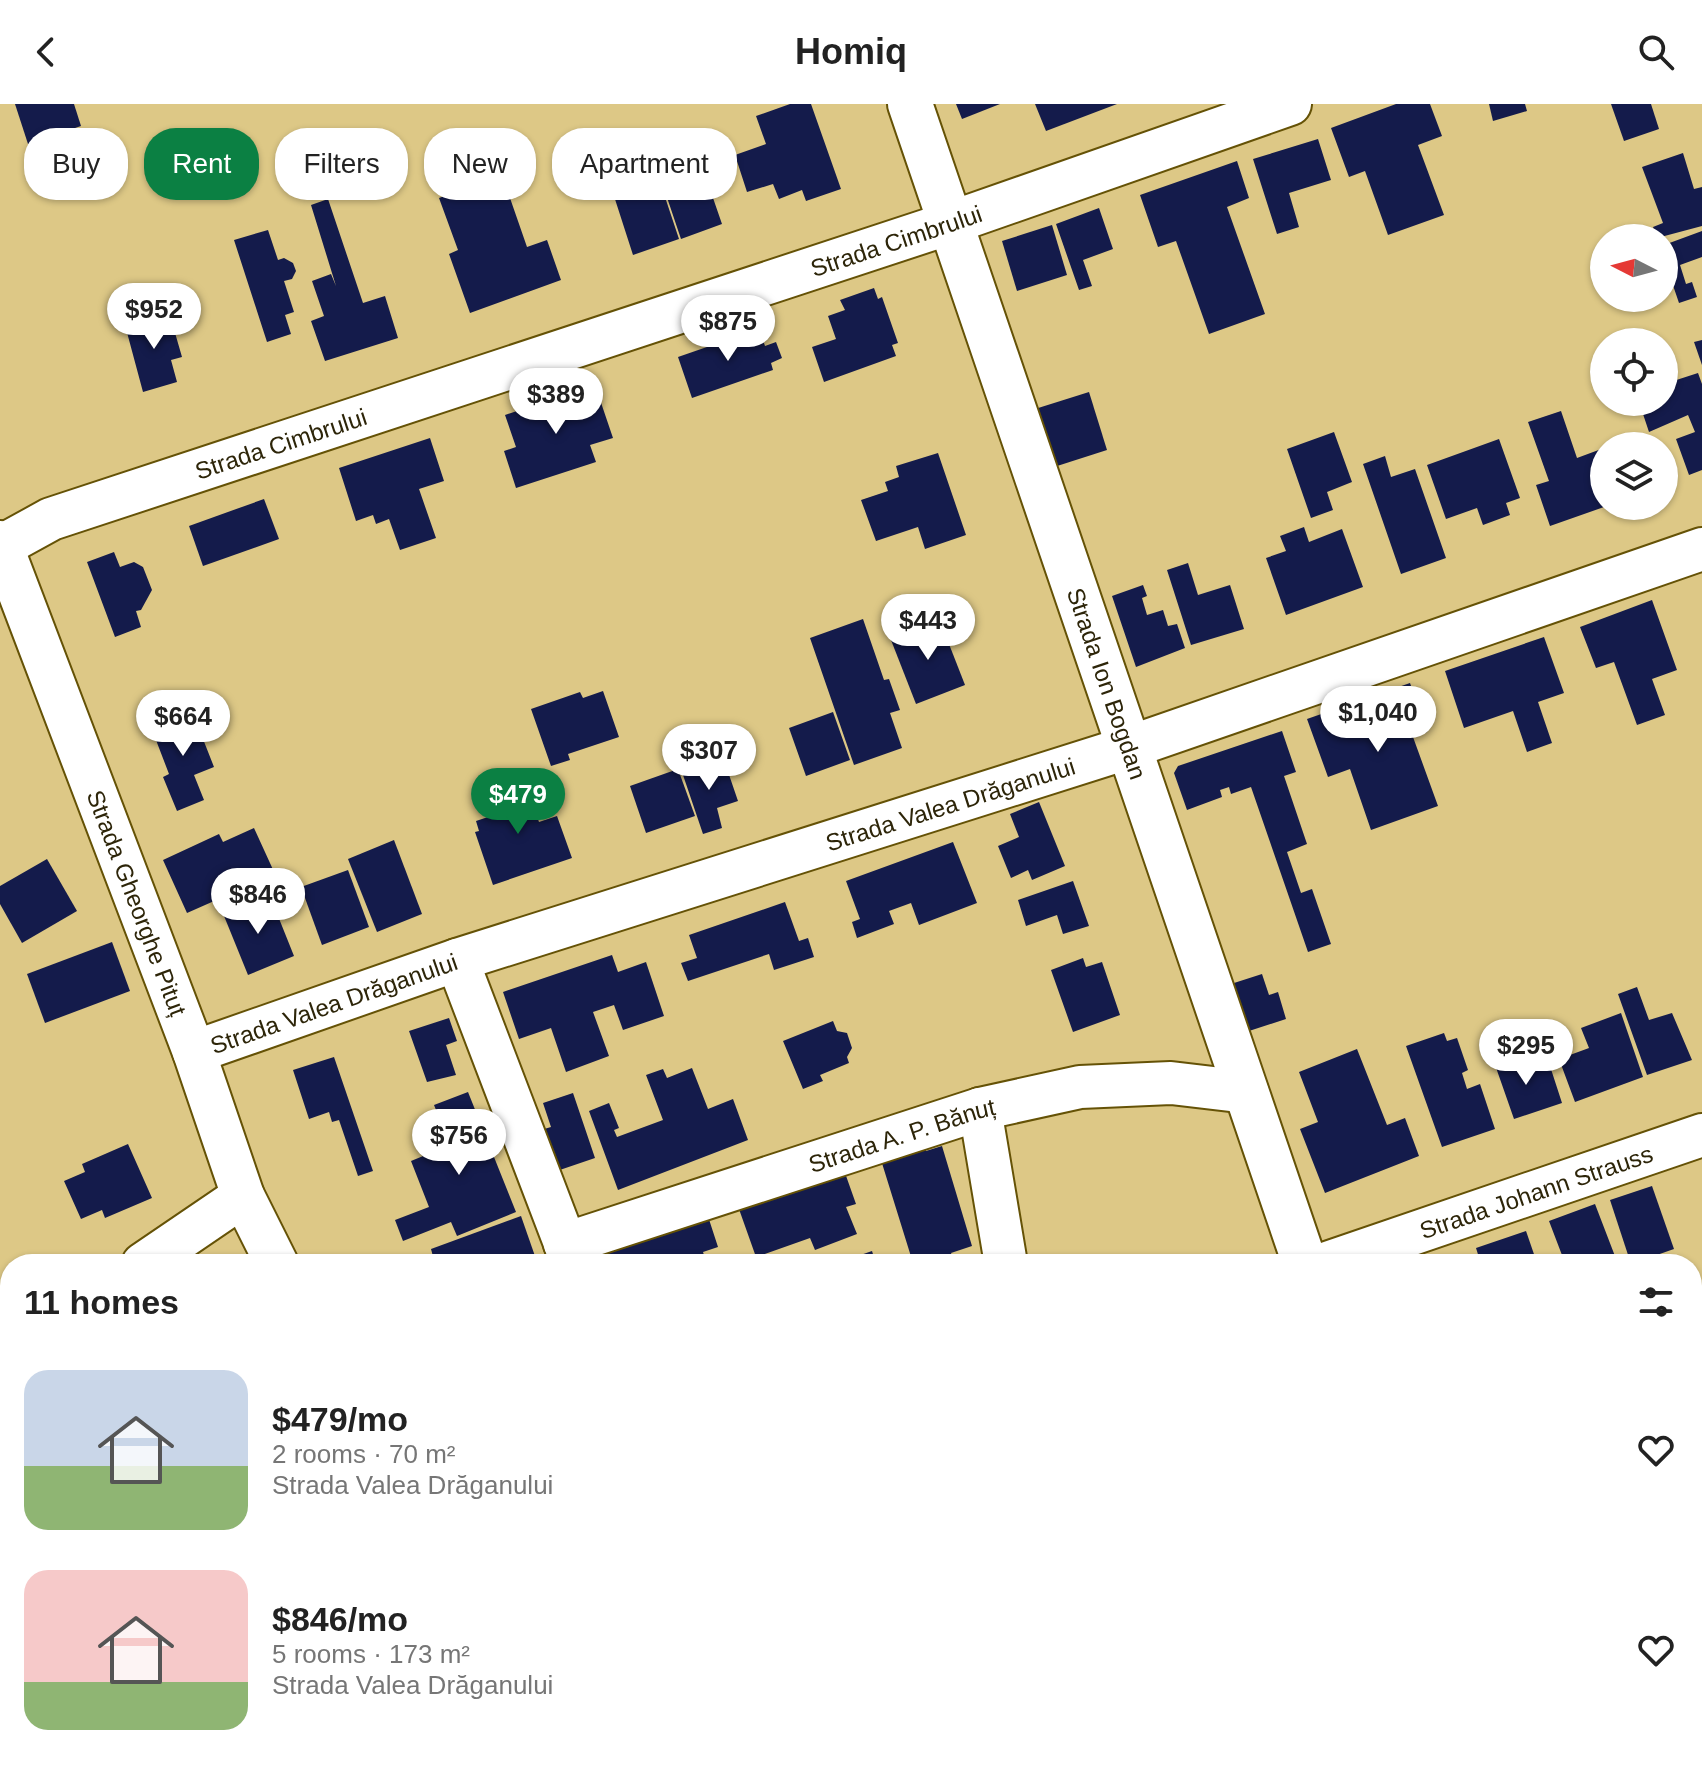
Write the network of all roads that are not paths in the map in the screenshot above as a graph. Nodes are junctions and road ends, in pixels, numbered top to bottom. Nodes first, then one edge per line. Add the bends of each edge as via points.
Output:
1 (910, 104) edge
2 (1290, 104) edge
3 (950, 223) junction
4 (0, 545) edge
5 (1702, 549) edge
6 (1127, 748) junction
7 (457, 960) junction
8 (194, 1052) junction
9 (1247, 1092) junction
10 (980, 1109) junction
11 (1702, 1135) edge
12 (243, 1196) junction
13 (158, 1254) edge
14 (272, 1254) edge
15 (569, 1254) edge
16 (1004, 1254) edge
17 (1302, 1254) edge
18 (1353, 1254) edge

1 - 3 main road, Strada Ion Bogdan
2 - 3 street, Strada Cimbrului
3 - 4 street, Strada Cimbrului via 51,519
3 - 6 main road, Strada Ion Bogdan
4 - 8 street, Strada Gheorghe Pituț
5 - 6 street, Strada Valea Drăganului
6 - 7 street, Strada Valea Drăganului
6 - 9 main road, Strada Ion Bogdan
7 - 8 street, Strada Valea Drăganului
7 - 15 street
8 - 12 street, Strada Gheorghe Pituț
9 - 10 street, Strada A. P. Bănuț via 1171,1083 1080,1087
9 - 17 main road, Strada Ion Bogdan
10 - 15 street, Strada A. P. Bănuț
10 - 16 street
11 - 18 street, Strada Johann Strauss
12 - 13 street
12 - 14 street, Strada Gheorghe Pituț

